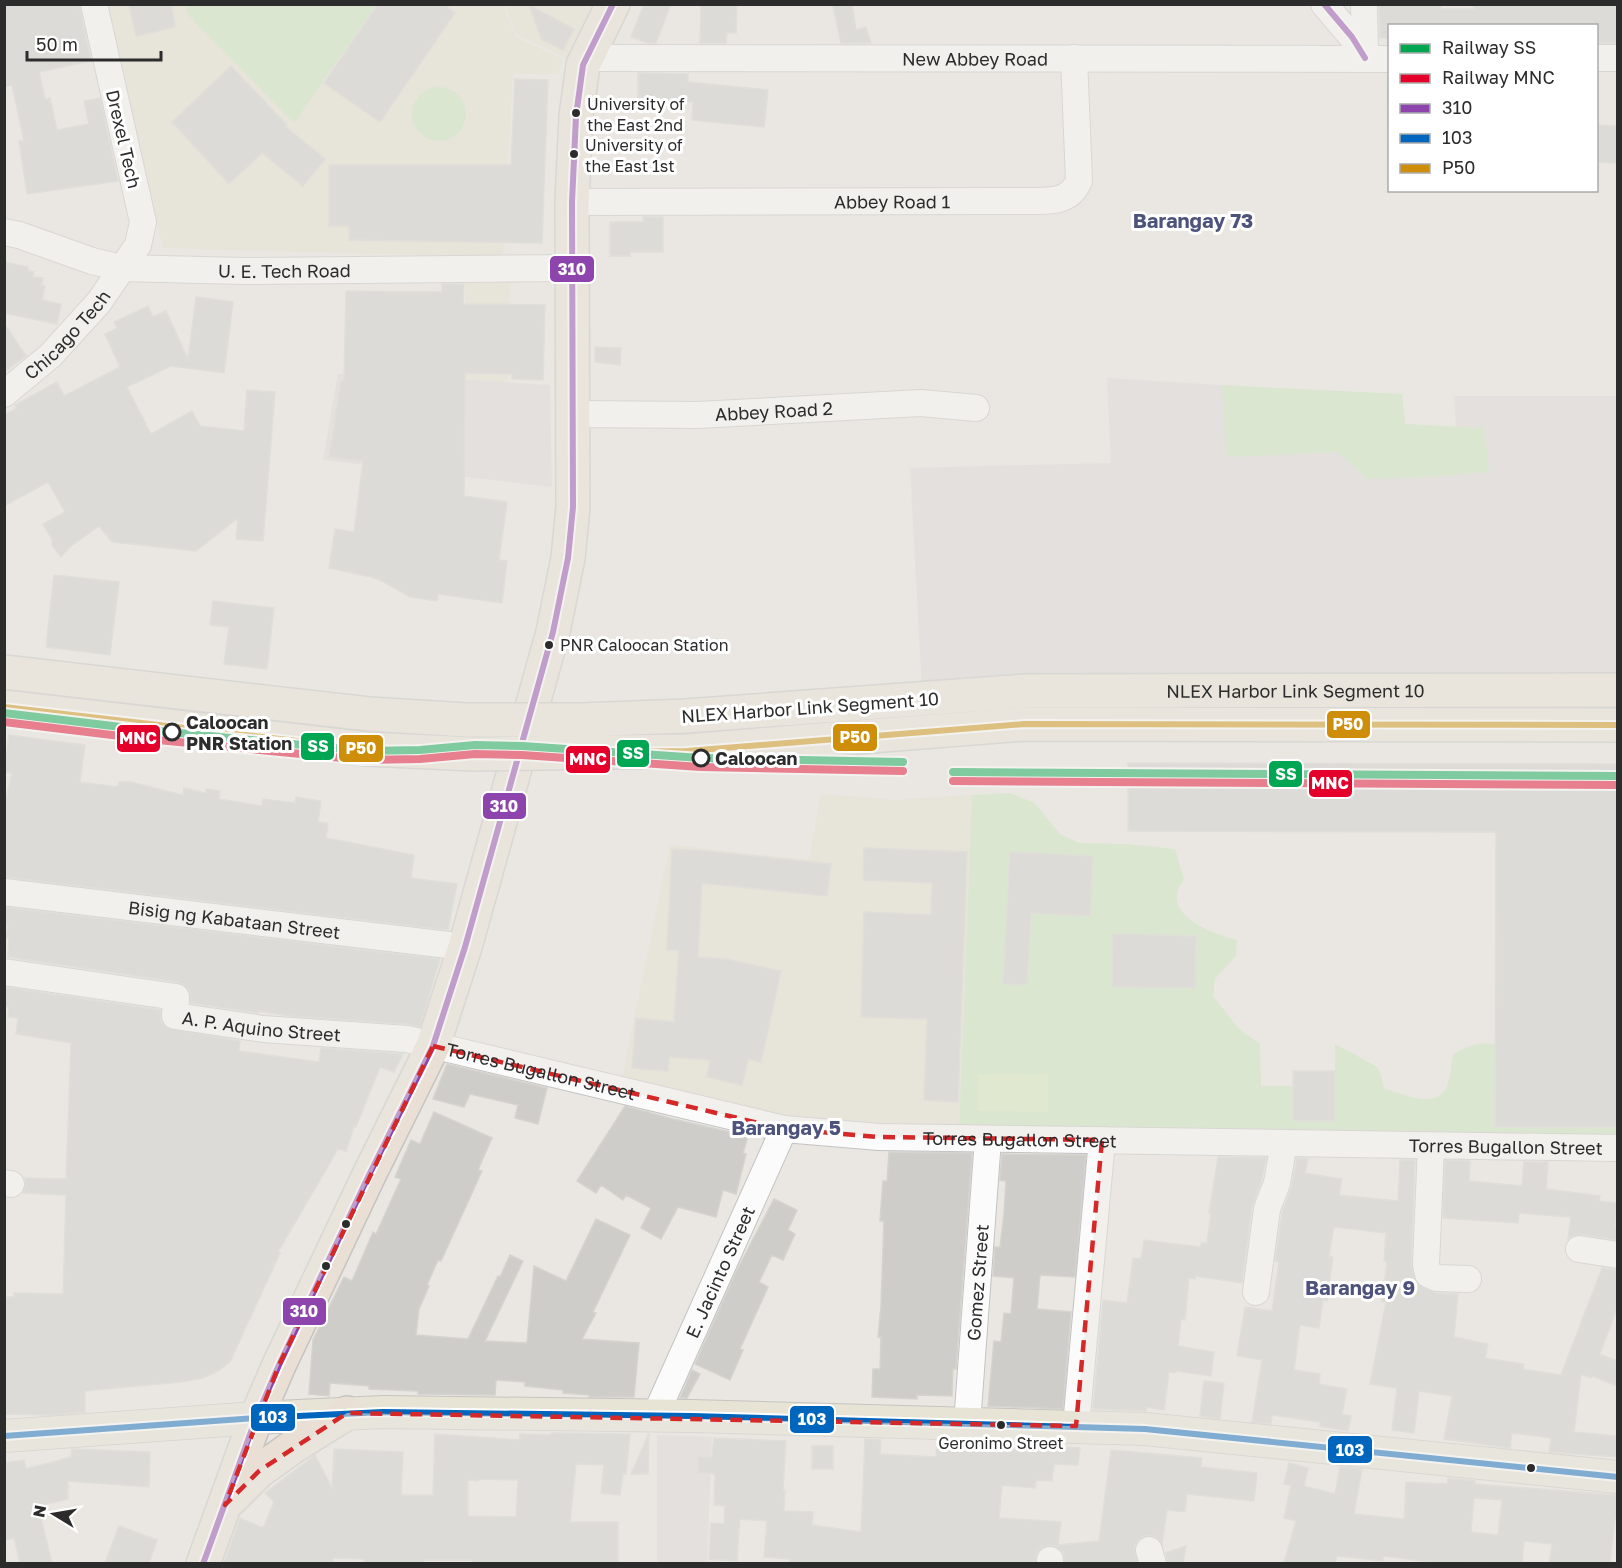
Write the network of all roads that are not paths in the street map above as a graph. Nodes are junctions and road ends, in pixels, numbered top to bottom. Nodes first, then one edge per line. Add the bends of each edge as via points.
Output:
1 (94, 4) edge
2 (613, 4) edge
3 (1324, 4) edge
4 (1364, 4) edge
5 (587, 58) junction
6 (1074, 58) junction
7 (1598, 58) edge
8 (1617, 58) edge
9 (1377, 59) edge
10 (572, 202) junction
11 (4, 232) edge
12 (121, 268) junction
13 (572, 268) junction
14 (4, 394) edge
15 (976, 408) dead end
16 (572, 414) junction
17 (4, 672) edge
18 (1617, 690) edge
19 (4, 707) edge
20 (1617, 725) edge
21 (4, 892) edge
22 (465, 947) junction
23 (4, 972) edge
24 (433, 1046) junction
25 (784, 1129) junction
26 (988, 1139) junction
27 (1102, 1140) junction
28 (1284, 1143) junction
29 (1431, 1146) junction
30 (1617, 1148) edge
31 (1579, 1249) dead end
32 (1617, 1255) edge
33 (1468, 1279) dead end
34 (1256, 1292) dead end
35 (347, 1413) junction
36 (655, 1416) junction
37 (256, 1418) junction
38 (967, 1424) junction
39 (1076, 1426) junction
40 (4, 1436) edge
41 (1617, 1478) edge
42 (225, 1505) junction
43 (203, 1563) edge

1 - 12 street, Drexel Tech via 143,222 138,245
2 - 5 highway
3 - 9 street
4 - 9 street
5 - 6 street, New Abbey Road
5 - 10 highway via 579,82
6 - 9 street, New Abbey Road
6 - 10 street, Abbey Road 1 via 1079,181 1069,196 1061,199
7 - 8 street
10 - 13 highway
11 - 12 street, U. E. Tech Road
12 - 13 street, U. E. Tech Road
12 - 14 street, Chicago Tech via 99,302 51,355
13 - 16 highway
15 - 16 street, Abbey Road 2 via 921,403 709,414
16 - 22 highway via 573,507 556,621
17 - 18 highway, NLEX Harbor Link Segment 10, bridge via 369,714 467,720 686,716 1026,691
19 - 20 highway, NLEX Harbor Link Segment 10, bridge via 367,749 473,754 687,751 1024,724
21 - 22 street, Bisig ng Kabataan Street
22 - 24 highway
23 - 24 street, A. P. Aquino Street via 176,997 175,1016 263,1029 395,1037
24 - 25 street, Torres Bugallon Street
24 - 37 highway
25 - 26 street, Torres Bugallon Street via 879,1137
25 - 36 street, E. Jacinto Street
26 - 27 street, Torres Bugallon Street
26 - 38 street, Gomez Street
27 - 28 street, Torres Bugallon Street
27 - 39 street
28 - 29 street, Torres Bugallon Street
28 - 34 street via 1277,1183 1267,1209
29 - 30 street, Torres Bugallon Street
29 - 33 street via 1428,1274
31 - 32 street
35 - 36 main road
35 - 37 main road
35 - 42 highway via 259,1471
36 - 38 main road
37 - 40 main road
37 - 42 highway
38 - 39 main road
39 - 41 main road via 1145,1429
42 - 43 highway

